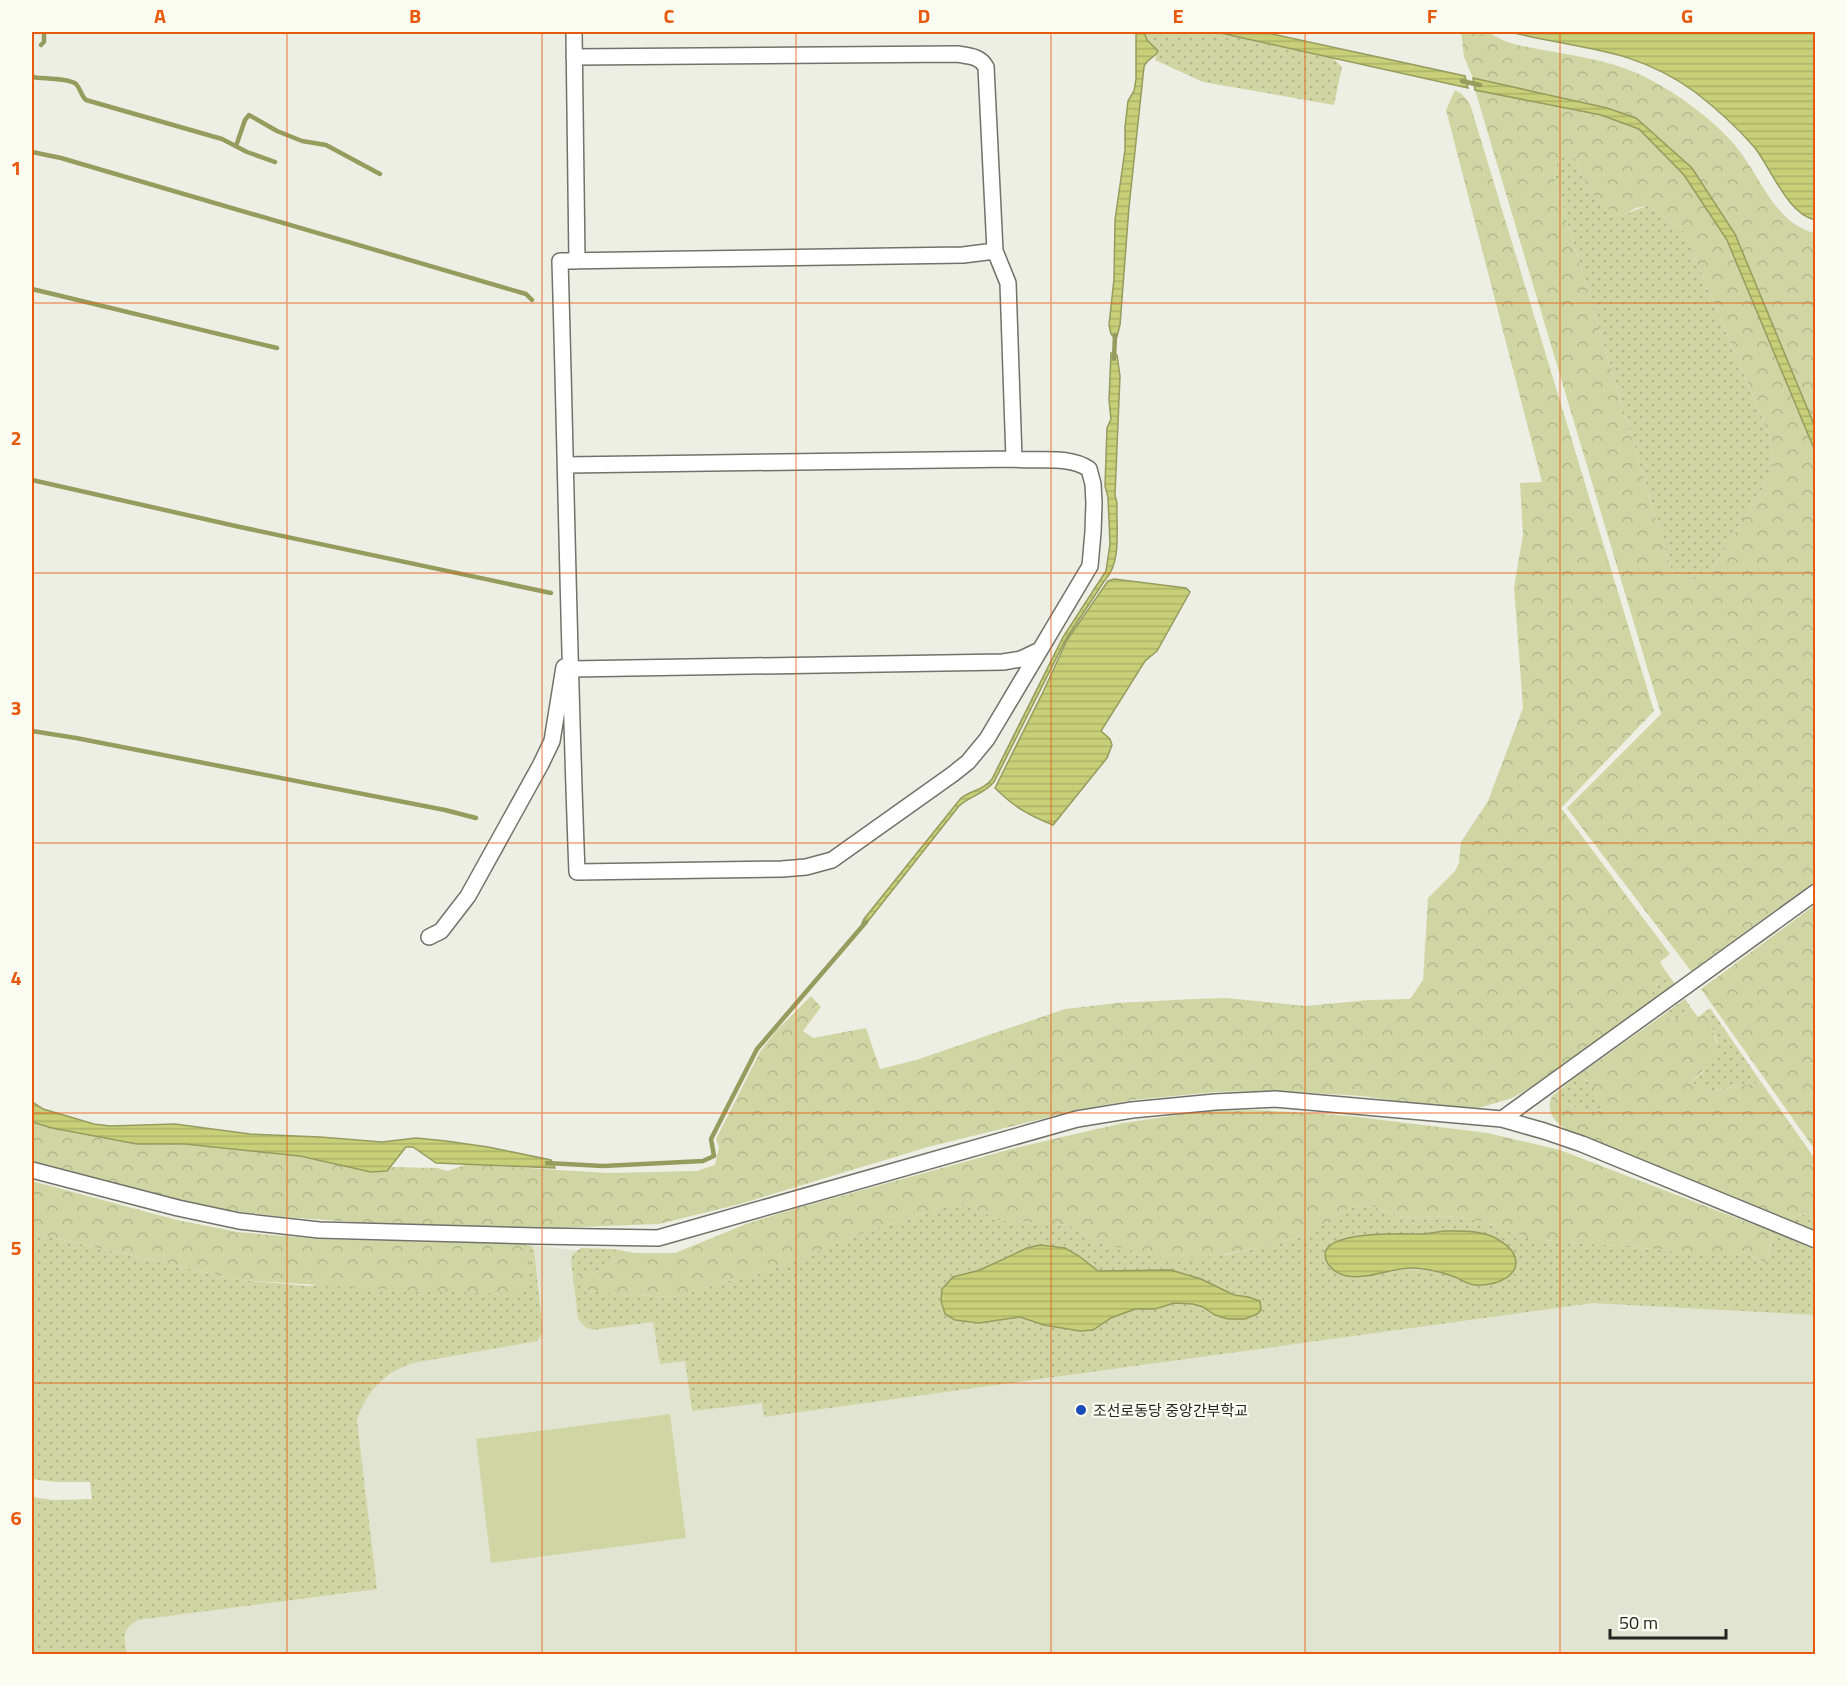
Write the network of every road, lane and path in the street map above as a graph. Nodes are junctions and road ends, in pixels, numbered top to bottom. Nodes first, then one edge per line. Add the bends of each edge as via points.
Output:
1 (574, 32) edge
2 (574, 57) junction
3 (995, 251) junction
4 (577, 261) junction
5 (1014, 459) junction
6 (566, 465) junction
7 (570, 629) junction
8 (1040, 650) junction
9 (570, 669) junction
10 (1815, 892) edge
11 (429, 937) dead end
12 (1502, 1119) junction
13 (32, 1170) edge
14 (1815, 1240) edge

1 - 2 street
2 - 3 street via 957,54 982,60 986,67
2 - 4 street
3 - 4 street via 951,256
3 - 5 street via 1008,283
4 - 6 street via 560,261
5 - 6 street
5 - 8 street via 1079,462 1089,469 1093,484 1090,566
6 - 7 street
7 - 9 street
7 - 11 street via 552,741 468,896 441,931
8 - 9 street via 1003,662
8 - 9 street via 987,739 968,762 832,860 782,869 577,872
10 - 12 street
12 - 13 street via 1275,1099 1132,1110 1077,1119 658,1238 319,1230 239,1221
12 - 14 street via 1582,1144

